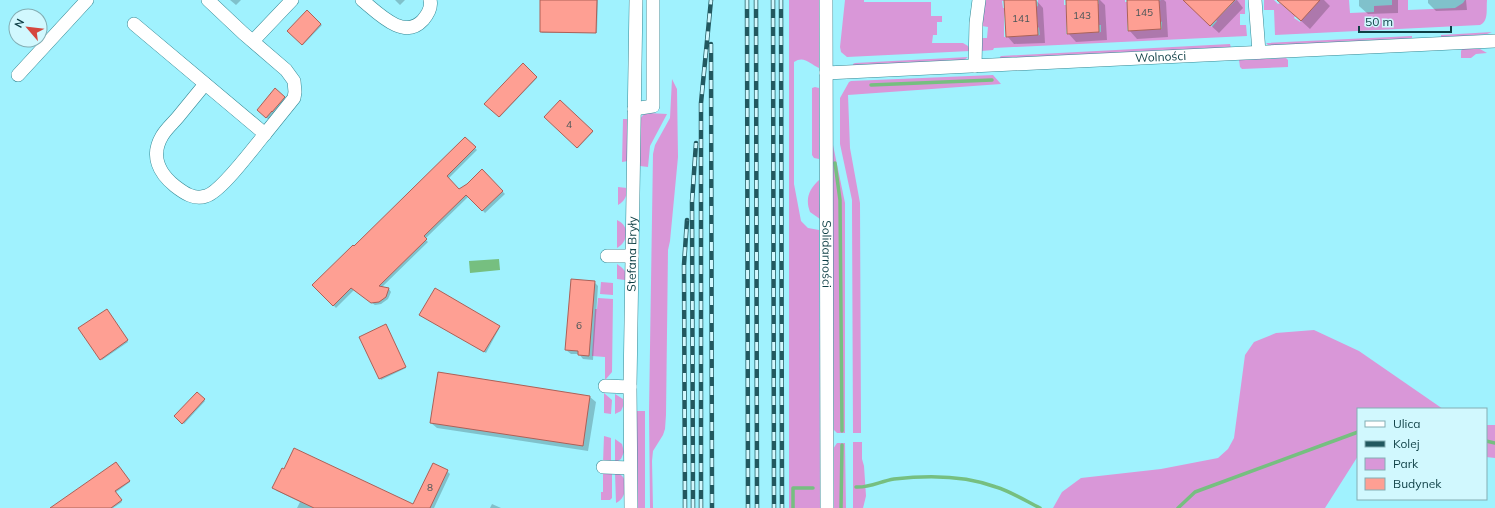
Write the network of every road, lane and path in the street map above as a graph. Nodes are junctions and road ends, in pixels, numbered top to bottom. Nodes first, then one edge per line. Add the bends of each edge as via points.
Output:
1 (87, 0) edge
2 (208, 0) edge
3 (292, 0) edge
4 (362, 0) edge
5 (430, 0) edge
6 (636, 0) edge
7 (653, 0) edge
8 (826, 0) edge
9 (979, 0) edge
10 (1255, 0) edge
11 (134, 24) dead end
12 (253, 41) junction
13 (1495, 41) edge
14 (1259, 52) junction
15 (974, 66) junction
16 (826, 73) junction
17 (18, 75) dead end
18 (205, 84) junction
19 (634, 109) junction
20 (264, 134) junction
21 (608, 256) dead end
22 (632, 256) junction
23 (605, 386) dead end
24 (630, 387) junction
25 (603, 467) dead end
26 (630, 468) junction
27 (631, 508) edge
28 (827, 508) edge

1 - 17 street
2 - 12 street
3 - 12 street
4 - 5 street via 395,25 405,28 420,24 430,10
6 - 19 street, Stefana Bryły
7 - 19 street via 652,106
8 - 16 street, Solidarności
9 - 15 street
10 - 14 street
11 - 18 street
12 - 20 street via 286,70 295,85 294,98
13 - 14 street, Wolności
14 - 15 street, Wolności
15 - 16 street, Wolności
16 - 28 street, Solidarności
18 - 20 street
18 - 20 street via 162,136 157,148 156,161 172,184 190,196 213,193
19 - 22 street, Stefana Bryły
21 - 22 street
22 - 24 street, Stefana Bryły
23 - 24 street
24 - 26 street, Stefana Bryły
25 - 26 street
26 - 27 street, Stefana Bryły

